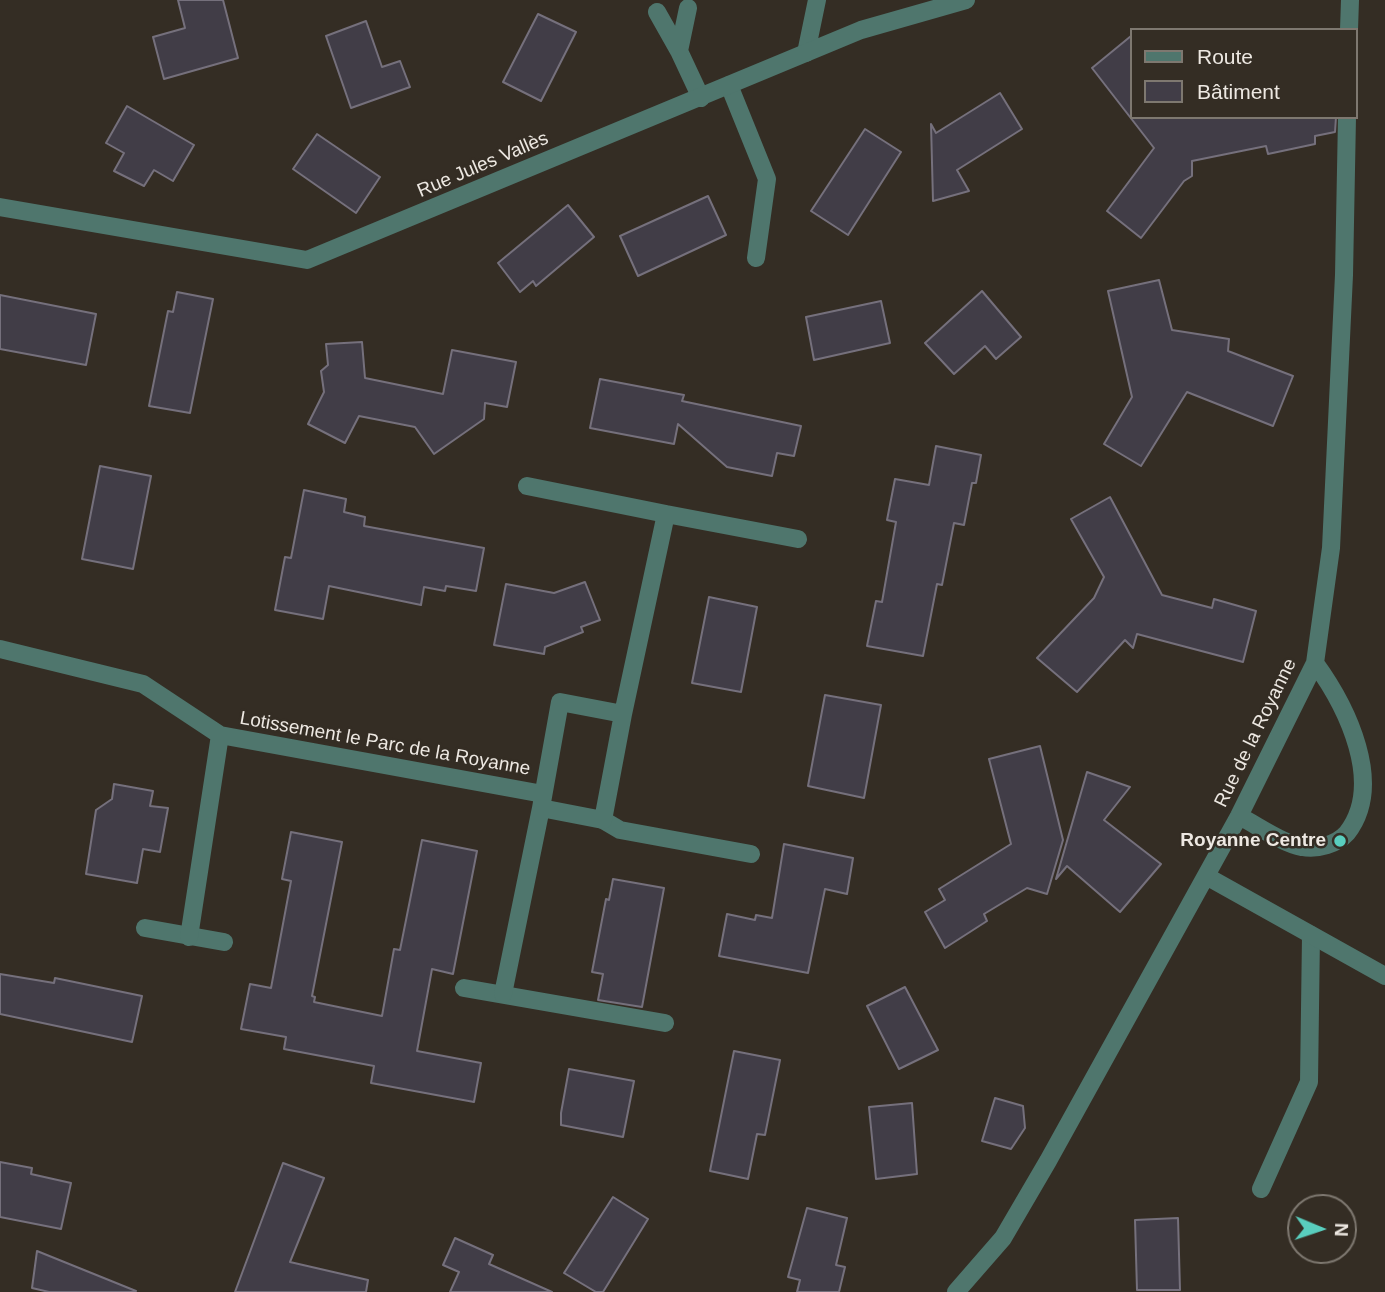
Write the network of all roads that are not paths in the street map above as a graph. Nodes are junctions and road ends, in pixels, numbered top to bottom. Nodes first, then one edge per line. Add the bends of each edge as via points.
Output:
1 (817, 0) edge
2 (966, 0) edge
3 (1350, 0) edge
4 (688, 8) dead end
5 (657, 12) dead end
6 (1349, 28) edge
7 (679, 51) junction
8 (806, 53) junction
9 (729, 85) junction
10 (701, 97) junction
11 (1347, 119) edge
12 (0, 207) edge
13 (756, 258) dead end
14 (527, 486) dead end
15 (666, 514) junction
16 (798, 539) dead end
17 (0, 649) edge
18 (1315, 663) junction
19 (623, 714) junction
20 (220, 735) junction
21 (542, 801) junction
22 (1239, 816) junction
23 (603, 820) junction
24 (751, 854) dead end
25 (1206, 876) junction
26 (145, 928) dead end
27 (1311, 935) junction
28 (189, 937) junction
29 (224, 942) dead end
30 (1385, 976) edge
31 (464, 988) dead end
32 (503, 994) junction
33 (665, 1023) dead end
34 (1261, 1189) dead end
35 (956, 1292) edge

1 - 8 street
2 - 8 street, Rue Jules Vallès via 861,30
3 - 6 street
4 - 7 street
5 - 7 street
7 - 10 street
8 - 9 street, Rue Jules Vallès
9 - 10 street, Rue Jules Vallès
9 - 13 street via 767,179
10 - 12 street, Rue Jules Vallès via 307,260
11 - 18 street, Rue de la Royanne via 1331,548
14 - 15 street
15 - 16 street
15 - 19 street
17 - 20 street, Lotissement le Parc de la Royanne via 143,684
18 - 22 street, Rue de la Royanne
18 - 22 street via 1345,705 1365,756 1368,788 1359,822 1340,841 1303,847
19 - 21 street, Lotissement le Parc de la Royanne via 560,702
19 - 23 street
20 - 21 street, Lotissement le Parc de la Royanne
20 - 28 street, Lotissement le Parc de la Royanne
21 - 23 street, Lotissement le Parc de la Royanne
21 - 32 street, Lotissement le Parc de la Royanne
22 - 25 street, Rue de la Royanne
23 - 24 street, Lotissement le Parc de la Royanne via 620,830
25 - 27 street
25 - 35 street, Rue de la Royanne via 1003,1238
26 - 28 street
27 - 30 street
27 - 34 street via 1308,1082
28 - 29 street
31 - 32 street
32 - 33 street

